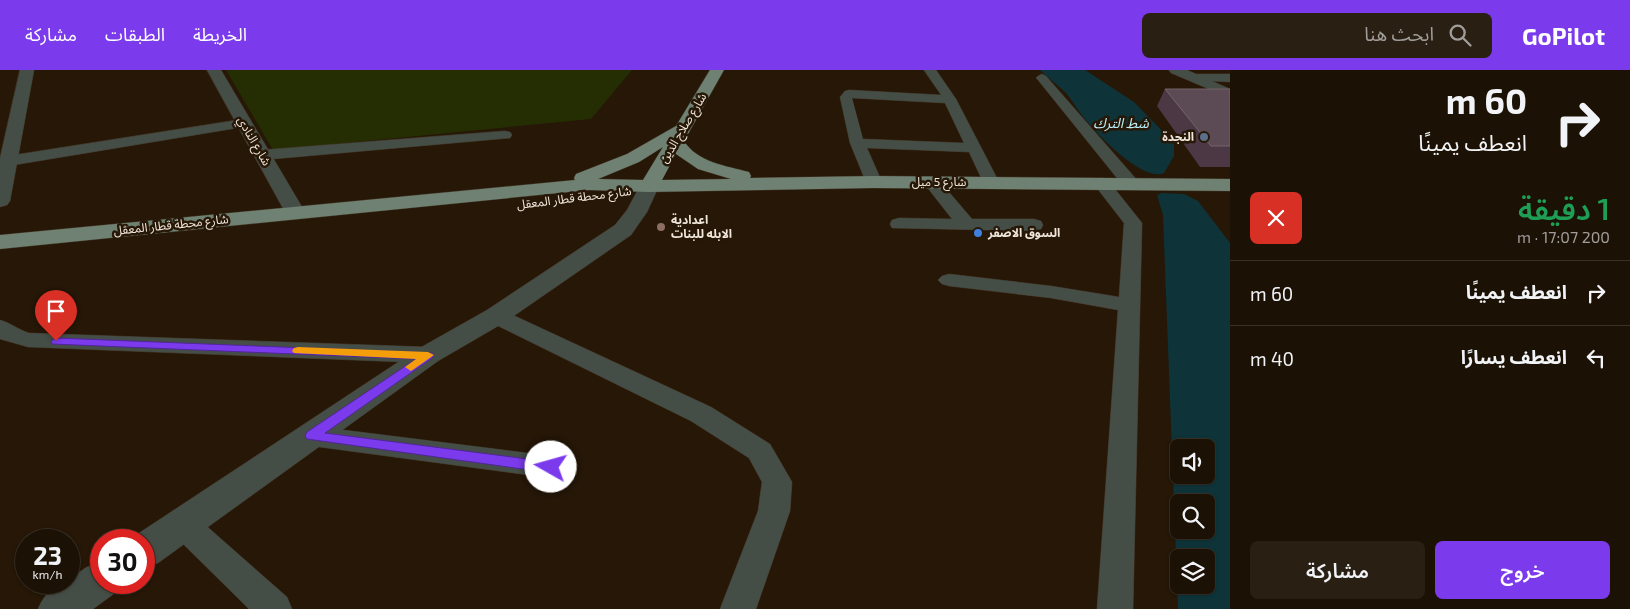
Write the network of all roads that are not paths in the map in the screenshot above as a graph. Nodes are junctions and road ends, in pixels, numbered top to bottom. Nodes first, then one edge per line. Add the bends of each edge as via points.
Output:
1 (27, 70) edge
2 (214, 70) edge
3 (717, 70) edge
4 (930, 70) edge
5 (1176, 70) edge
6 (1042, 78) dead end
7 (1194, 78) junction
8 (1230, 78) edge
9 (1230, 94) edge
10 (950, 99) junction
11 (244, 123) junction
12 (679, 134) junction
13 (505, 135) dead end
14 (857, 143) junction
15 (974, 148) junction
16 (262, 155) junction
17 (8, 161) junction
18 (874, 182) junction
19 (931, 182) junction
20 (991, 182) junction
21 (778, 183) junction
22 (1101, 184) junction
23 (1131, 184) junction
24 (1230, 185) edge
25 (649, 186) junction
26 (538, 189) junction
27 (0, 201) edge
28 (295, 212) junction
29 (899, 224) dead end
30 (967, 224) junction
31 (1034, 225) dead end
32 (0, 242) edge
33 (0, 255) edge
34 (949, 280) dead end
35 (1129, 304) junction
36 (496, 316) junction
37 (0, 327) edge
38 (428, 355) junction
39 (312, 436) junction
40 (551, 467) dead end
41 (183, 524) junction
42 (155, 543) edge
43 (90, 588) edge
44 (59, 609) edge
45 (274, 609) edge
46 (738, 609) edge
47 (1115, 609) edge

1 - 17 street
2 - 11 street, شارع النادي
3 - 12 main road, شارع صلاح الدين
4 - 10 street
5 - 7 street
6 - 23 street
7 - 8 street
7 - 9 street
10 - 14 street via 849,94 846,96
10 - 15 street
11 - 16 street, شارع النادي
11 - 17 street
12 - 21 main road via 679,148 684,154 706,165 755,180
12 - 25 main road, شارع صلاح الدين
12 - 26 main road via 615,167
13 - 16 street
14 - 15 street
14 - 18 street
15 - 20 street
16 - 28 street, شارع النادي
17 - 27 street
18 - 19 main road, شارع 5 ميل
18 - 21 main road, شارع 5 ميل
19 - 20 main road, شارع 5 ميل
19 - 30 street
20 - 22 main road, شارع 5 ميل
21 - 25 main road, شارع 5 ميل
22 - 23 main road, شارع 5 ميل
22 - 35 street via 1133,223
23 - 24 main road, شارع 5 ميل
25 - 26 main road, شارع محطة قطار المعقل via 589,184
25 - 33 main road, شارع محطة قطار المعقل via 594,198
25 - 36 street via 637,212 623,230
26 - 28 main road, شارع محطة قطار المعقل
28 - 32 main road, شارع محطة قطار المعقل
29 - 30 street
30 - 31 street
34 - 35 street
35 - 47 street
36 - 38 street
36 - 46 street via 701,414 760,451 777,482 774,511
37 - 38 street via 8,334 28,340
38 - 39 street
39 - 40 street
39 - 41 street
41 - 42 street
41 - 45 street
43 - 44 street

